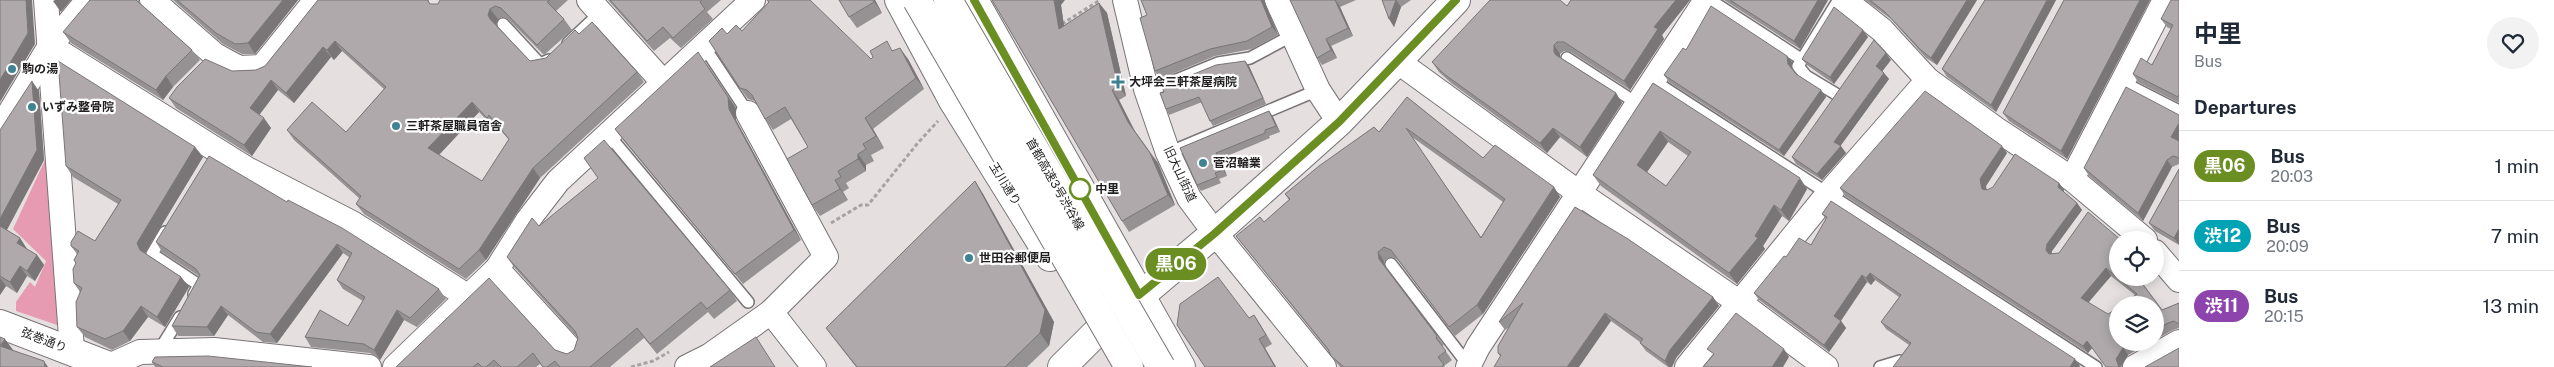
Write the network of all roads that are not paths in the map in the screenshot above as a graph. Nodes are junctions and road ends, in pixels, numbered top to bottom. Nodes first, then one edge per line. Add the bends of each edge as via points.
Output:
1 (46, 0) edge
2 (88, 0) edge
3 (152, 0) edge
4 (316, 0) edge
5 (753, 0) edge
6 (899, 0) edge
7 (917, 0) edge
8 (948, 0) edge
9 (974, 0) edge
10 (1125, 0) edge
11 (1277, 0) edge
12 (1456, 0) edge
13 (1708, 0) edge
14 (1839, 0) edge
15 (1844, 0) edge
16 (2165, 0) edge
17 (594, 7) edge
18 (502, 24) edge
19 (1293, 35) junction
20 (703, 45) junction
21 (50, 46) junction
22 (1567, 58) dead end
23 (1800, 59) junction
24 (1397, 61) junction
25 (1934, 80) junction
26 (1654, 81) junction
27 (663, 82) junction
28 (2122, 82) junction
29 (1318, 90) junction
30 (1147, 92) junction
31 (1836, 95) edge
32 (1638, 104) junction
33 (2179, 111) edge
34 (748, 113) joint
35 (1339, 122) junction
36 (0, 129) edge
37 (607, 133) junction
38 (1168, 153) junction
39 (2072, 179) junction
40 (1579, 192) junction
41 (1828, 194) junction
42 (172, 222) edge
43 (2135, 231) edge
44 (1214, 234) junction
45 (2164, 261) edge
46 (1391, 264) edge
47 (497, 269) junction
48 (2179, 280) edge
49 (1139, 295) junction
50 (467, 296) junction
51 (748, 302) dead end
52 (1740, 303) junction
53 (771, 312) junction
54 (0, 324) edge
55 (1094, 334) junction
56 (2179, 342) edge
57 (158, 351) junction
58 (572, 352) edge
59 (72, 359) edge
60 (1900, 361) edge
61 (2144, 365) edge
62 (1468, 366) edge
63 (111, 367) edge
64 (369, 367) edge
65 (395, 367) edge
66 (687, 367) edge
67 (814, 367) edge
68 (1062, 367) edge
69 (1113, 367) edge
70 (1129, 367) edge
71 (1161, 367) edge
72 (1181, 367) edge
73 (1324, 367) edge
74 (1688, 367) edge
75 (1826, 367) edge
76 (1880, 367) edge
77 (2096, 367) edge

1 - 21 street
2 - 21 street
3 - 4 street via 212,58 239,68 262,67
5 - 20 street
6 - 55 main road, 玉川通り via 952,99 1032,226
7 - 70 main road, bridge
8 - 71 main road, 首都高速3号渋谷線, bridge
9 - 49 main road
10 - 30 street, 旧大山街道
11 - 19 street
12 - 24 main road
13 - 23 lane
13 - 26 street
14 - 23 lane
15 - 25 street
16 - 28 street
17 - 18 lane via 548,62 540,64
17 - 27 street
19 - 29 street
19 - 30 lane via 1250,58 1218,63
20 - 27 street
20 - 34 lane
21 - 36 street
21 - 50 street via 165,111 214,154 352,223
21 - 59 street
22 - 32 lane
23 - 31 lane via 1798,66 1806,76
24 - 35 main road
24 - 40 street
25 - 39 street via 1999,125 2019,149
25 - 41 street
26 - 32 street
26 - 41 lane via 1788,163
27 - 37 street
28 - 33 lane
28 - 39 street
29 - 35 street
29 - 38 lane
30 - 38 street, 旧大山街道
32 - 40 street
34 - 53 street via 826,257
35 - 44 main road
37 - 47 street via 558,181
37 - 51 lane
38 - 44 street, 旧大山街道 via 1189,198
39 - 43 street via 2096,203
40 - 52 street
40 - 62 street
41 - 52 street
41 - 77 lane
42 - 57 lane via 152,254 199,285
44 - 49 main road
44 - 73 street, 旧大山街道
45 - 48 street
46 - 62 lane
47 - 50 street
47 - 58 street
49 - 55 main road
49 - 72 main road
50 - 65 street
52 - 74 street
52 - 75 street
53 - 66 street via 709,356
53 - 67 street
54 - 59 main road, 弦巻通り
55 - 68 main road
55 - 69 main road, 玉川通り
56 - 61 street
57 - 63 street via 140,352
57 - 64 street via 214,350
59 - 63 main road, 弦巻通り
60 - 76 lane

